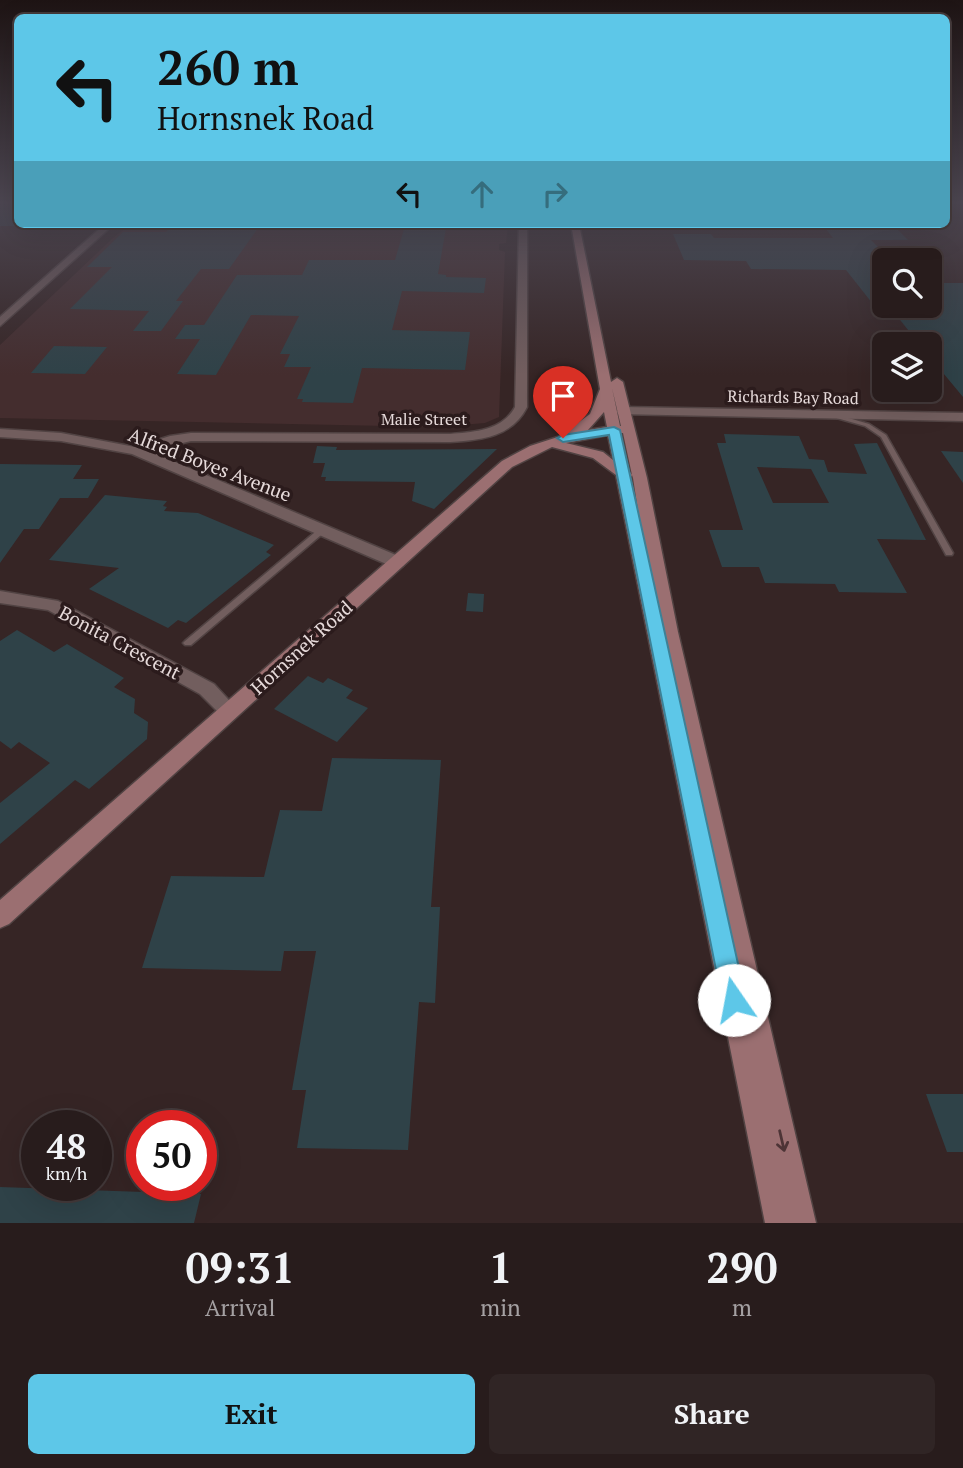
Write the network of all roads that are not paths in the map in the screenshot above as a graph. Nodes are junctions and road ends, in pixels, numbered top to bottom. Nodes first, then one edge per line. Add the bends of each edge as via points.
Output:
1 (69, 261) edge
2 (523, 261) edge
3 (583, 261) edge
4 (585, 270) junction
5 (0, 323) edge
6 (604, 378) junction
7 (623, 411) junction
8 (831, 415) junction
9 (963, 417) edge
10 (621, 430) junction
11 (0, 433) edge
12 (555, 441) junction
13 (136, 452) junction
14 (625, 475) junction
15 (638, 510) junction
16 (323, 530) junction
17 (949, 553) dead end
18 (397, 562) junction
19 (0, 597) edge
20 (188, 643) dead end
21 (229, 711) junction
22 (0, 916) edge
23 (781, 1223) edge
24 (800, 1223) edge

1 - 5 street
2 - 13 street, Malie Street via 521,407 509,424 476,436 450,438 191,437
3 - 4 main road
4 - 6 main road
4 - 7 main road via 597,300
6 - 10 main road
6 - 12 main road via 600,413 593,422
7 - 8 street, Richards Bay Road
7 - 10 main road
8 - 9 street, Richards Bay Road
8 - 17 lane via 867,425 884,436
10 - 12 main road, Hornsnek Road
10 - 14 main road
10 - 15 main road
11 - 13 street, Alfred Boyes Avenue via 61,437
12 - 14 main road via 598,455
12 - 18 main road, Hornsnek Road via 527,450 507,464
13 - 16 street, Alfred Boyes Avenue
14 - 15 main road
15 - 23 main road
15 -> 24 main road
16 - 18 street, Alfred Boyes Avenue
16 - 20 lane
18 - 21 main road, Hornsnek Road
19 - 21 street, Bonita Crescent via 52,605 207,689
21 - 22 main road, Hornsnek Road

